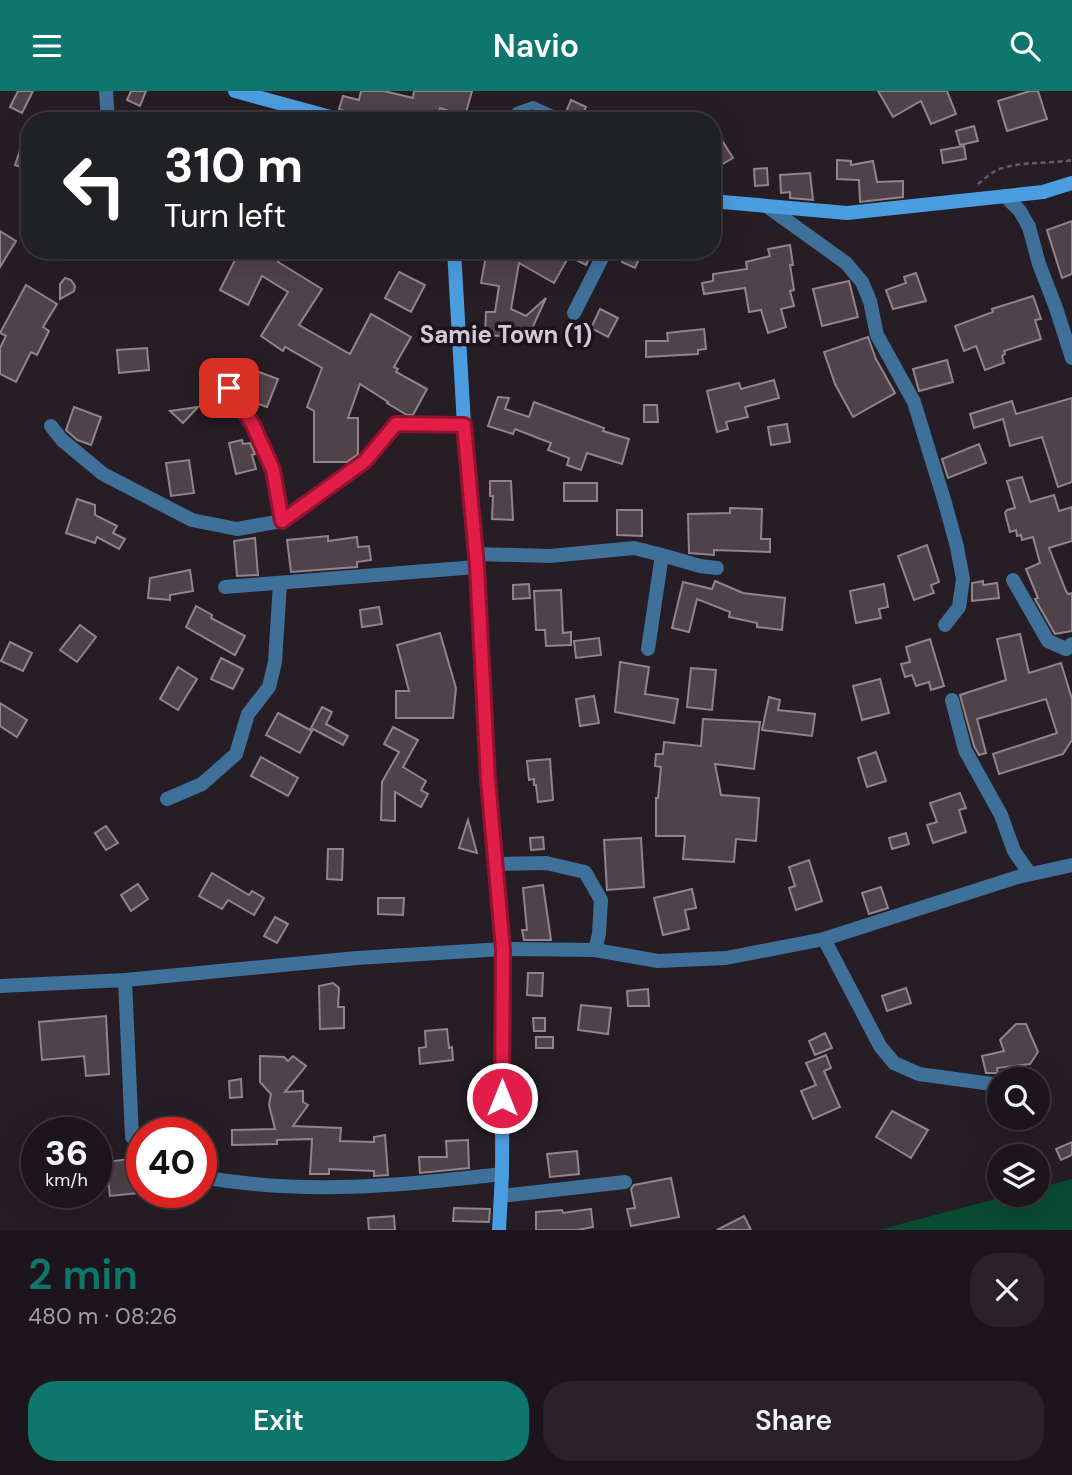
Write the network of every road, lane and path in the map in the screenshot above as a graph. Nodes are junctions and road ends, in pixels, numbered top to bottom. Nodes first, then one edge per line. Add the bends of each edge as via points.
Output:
1 (106, 91) edge
2 (235, 91) edge
3 (107, 112) edge
4 (312, 112) edge
5 (516, 112) edge
6 (548, 112) edge
7 (1072, 159) edge
8 (1072, 183) edge
9 (974, 186) dead end
10 (1005, 196) junction
11 (721, 202) edge
12 (768, 207) junction
13 (455, 259) edge
14 (601, 259) edge
15 (574, 313) dead end
16 (1072, 358) edge
17 (217, 370) dead end
18 (464, 425) junction
19 (51, 426) dead end
20 (282, 521) junction
21 (662, 555) junction
22 (476, 561) junction
23 (717, 568) dead end
24 (1013, 580) dead end
25 (281, 583) junction
26 (225, 587) dead end
27 (945, 625) dead end
28 (1072, 644) edge
29 (648, 649) dead end
30 (951, 700) dead end
31 (167, 799) dead end
32 (497, 864) junction
33 (1072, 865) edge
34 (1030, 874) junction
35 (824, 939) junction
36 (503, 949) junction
37 (595, 950) junction
38 (125, 980) junction
39 (0, 986) edge
40 (987, 1083) edge
41 (131, 1117) edge
42 (502, 1174) junction
43 (217, 1180) edge
44 (625, 1182) dead end
45 (501, 1196) junction
46 (499, 1230) edge

1 - 3 street
2 - 4 street
5 - 6 lane via 533,105
7 - 9 path via 1001,168
8 - 10 street
10 - 12 street via 847,213
10 - 16 street via 1029,227
11 - 12 street
12 - 27 street via 846,263 862,282 877,335 914,402 948,514 962,579 959,607
13 - 18 street
14 - 15 street
17 - 20 street via 253,425 273,470
18 - 20 street via 396,424 365,461
18 - 22 street
19 - 20 street via 103,474 192,520 237,530
21 - 22 street via 634,548
21 - 23 street
21 - 29 street
22 - 25 street
22 - 32 street
24 - 28 street via 1048,641 1066,649
25 - 26 street
25 - 31 street via 269,687 248,714 236,754 202,784
30 - 34 street via 965,750
32 - 36 street
32 - 37 street via 546,863 584,872 601,900
33 - 34 street
34 - 35 street
35 - 37 street via 726,958 658,961
35 - 40 street via 880,1046 894,1063 919,1074
36 - 37 street
36 - 38 street
36 - 42 street
38 - 39 street
38 - 41 street
42 - 43 street via 402,1186 302,1189
42 - 45 street
44 - 45 street
45 - 46 street

